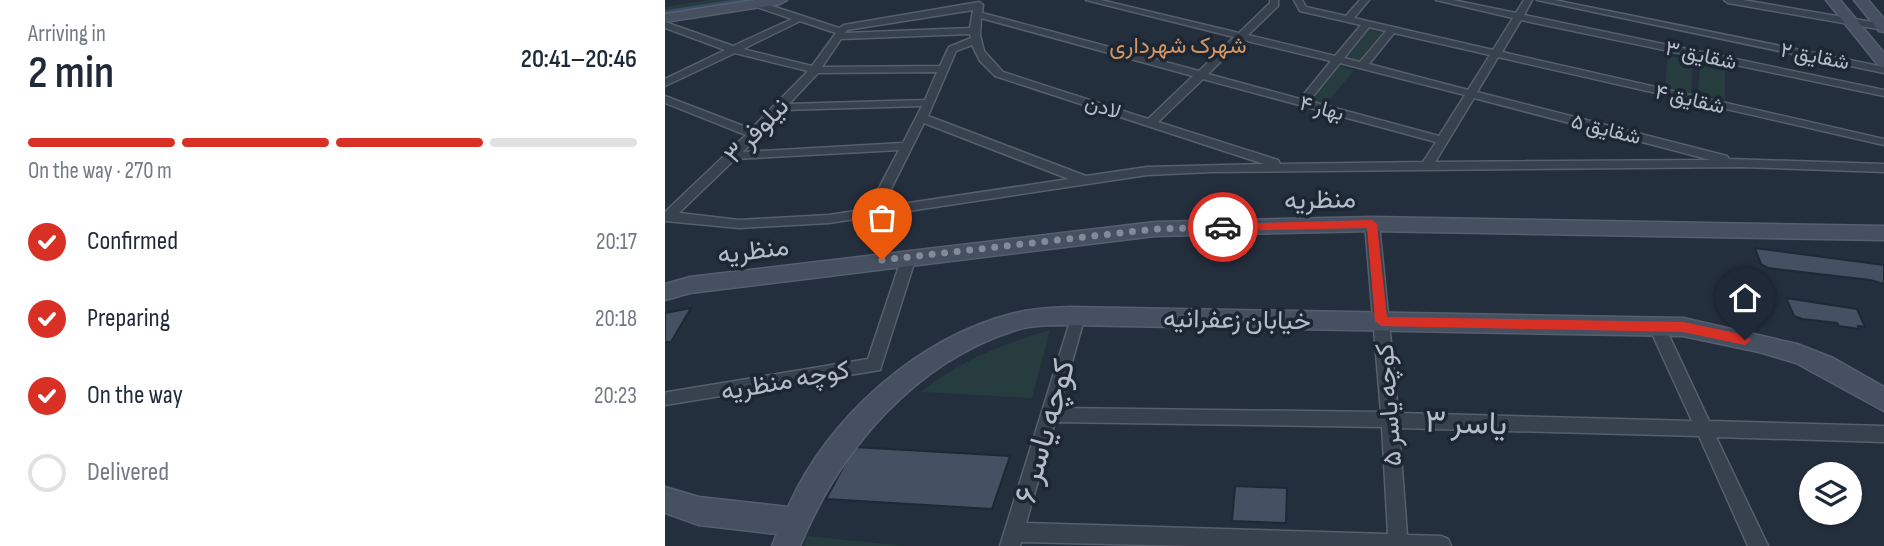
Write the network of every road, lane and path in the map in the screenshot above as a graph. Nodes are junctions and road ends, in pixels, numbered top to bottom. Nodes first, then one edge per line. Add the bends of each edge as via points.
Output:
1 (691, 0) edge
2 (779, 0) edge
3 (1090, 0) edge
4 (1274, 0) edge
5 (1298, 0) edge
6 (1364, 0) edge
7 (1440, 0) edge
8 (1528, 0) edge
9 (1541, 0) edge
10 (1728, 0) edge
11 (1833, 0) edge
12 (1861, 0) edge
13 (665, 4) edge
14 (757, 4) junction
15 (978, 7) edge
16 (1519, 16) junction
17 (665, 18) edge
18 (798, 19) junction
19 (1348, 19) junction
20 (1367, 23) junction
21 (1852, 23) junction
22 (665, 25) edge
23 (1884, 27) edge
24 (1392, 29) junction
25 (839, 34) junction
26 (975, 35) junction
27 (1241, 37) junction
28 (734, 50) junction
29 (1496, 54) junction
30 (1336, 59) junction
31 (1884, 63) edge
32 (1361, 65) junction
33 (944, 69) junction
34 (1884, 69) edge
35 (815, 70) junction
36 (1201, 75) junction
37 (665, 83) edge
38 (1884, 93) edge
39 (1471, 94) junction
40 (665, 99) edge
41 (929, 103) junction
42 (1302, 103) junction
43 (779, 107) junction
44 (922, 118) junction
45 (1150, 122) junction
46 (753, 134) junction
47 (1443, 142) junction
48 (1884, 142) edge
49 (907, 146) junction
50 (731, 156) junction
51 (1741, 163) junction
52 (1427, 166) junction
53 (1286, 167) junction
54 (1884, 168) edge
55 (1086, 180) junction
56 (873, 212) junction
57 (666, 216) edge
58 (1372, 224) junction
59 (1855, 233) junction
60 (1884, 233) edge
61 (1884, 240) edge
62 (909, 257) junction
63 (665, 292) edge
64 (1078, 316) junction
65 (1381, 321) junction
66 (1657, 327) junction
67 (668, 399) dead end
68 (1884, 400) edge
69 (1049, 415) junction
70 (1390, 420) junction
71 (1702, 429) junction
72 (1884, 434) edge
73 (665, 500) edge
74 (790, 534) edge
75 (1012, 539) edge
76 (1296, 543) edge
77 (1398, 544) junction
78 (1441, 546) edge
79 (1758, 546) edge

1 - 13 street
2 - 14 street
3 - 27 street, شقایق ۵
4 - 27 street
5 - 19 street, شقایق ۴ via 1303,9
6 - 19 street
7 - 16 street, شقایق ۳
8 - 16 street
9 - 34 street, شقایق ۲
10 - 21 street
11 - 21 street
12 - 23 street
14 - 17 street
14 - 18 street
15 - 25 street via 844,28
15 - 26 street
15 - 36 street, بهار ۴
16 - 29 street
16 - 38 street, شقایق ۳
18 - 25 street
18 - 28 street
19 - 20 street, شقایق ۴
20 - 24 street, شقایق ۴
20 - 30 street
21 - 23 street
21 - 31 street
22 - 28 street
24 - 29 street, شقایق ۴
24 - 32 street
25 - 26 street
25 - 35 street, نیلوفر ۳
26 - 33 street via 953,49
26 - 45 street, لادن via 984,62 999,74
27 - 30 street, شقایق ۵
27 - 36 street
28 - 35 street
28 - 37 street
29 - 39 street
29 - 48 street, شقایق ۴
30 - 32 street, شقایق ۵
30 - 42 street
32 - 39 street, شقایق ۵
33 - 35 street
33 - 41 street
35 - 43 street, نیلوفر ۳
36 - 42 street, بهار ۴
36 - 45 street
39 - 47 street
39 - 51 street, شقایق ۵
40 - 46 street
41 - 43 street
41 - 44 street
42 - 47 street, بهار ۴
43 - 46 street, نیلوفر ۳
44 - 49 street
44 - 55 street
45 - 53 street, لادن
46 - 50 street, نیلوفر ۳
47 - 52 street
49 - 50 street
49 - 56 street
50 - 57 street, نیلوفر ۳
51 - 52 street
51 - 54 street
52 - 53 street
53 - 55 street via 1146,171
55 - 56 street
56 - 57 street via 739,223
58 - 59 street, منظریه
58 - 62 street, منظریه via 1155,229
58 - 65 street, کوچه یاسر ۵
59 - 60 street, منظریه
59 - 61 street, منظریه
62 - 63 street, منظریه
62 - 67 street, کوچه منظریه via 874,365
64 - 65 street, خیابان زعفرانیه
64 - 69 street, کوچه یاسر ۶
64 - 74 street, خیابان زعفرانیه via 1012,322 913,373 859,419 817,480
65 - 66 street, خیابان زعفرانیه
65 - 70 street, کوچه یاسر ۵
66 - 68 street, خیابان زعفرانیه via 1683,327 1804,356
66 - 71 street
69 - 70 street, یاسر ۳
69 - 75 street, کوچه یاسر ۶
70 - 71 street, یاسر ۳
70 - 77 street, کوچه یاسر ۵
71 - 72 street, یاسر ۳
71 - 79 street
73 - 74 street, خیابان زعفرانیه
75 - 76 street
76 - 77 street
77 - 78 street

